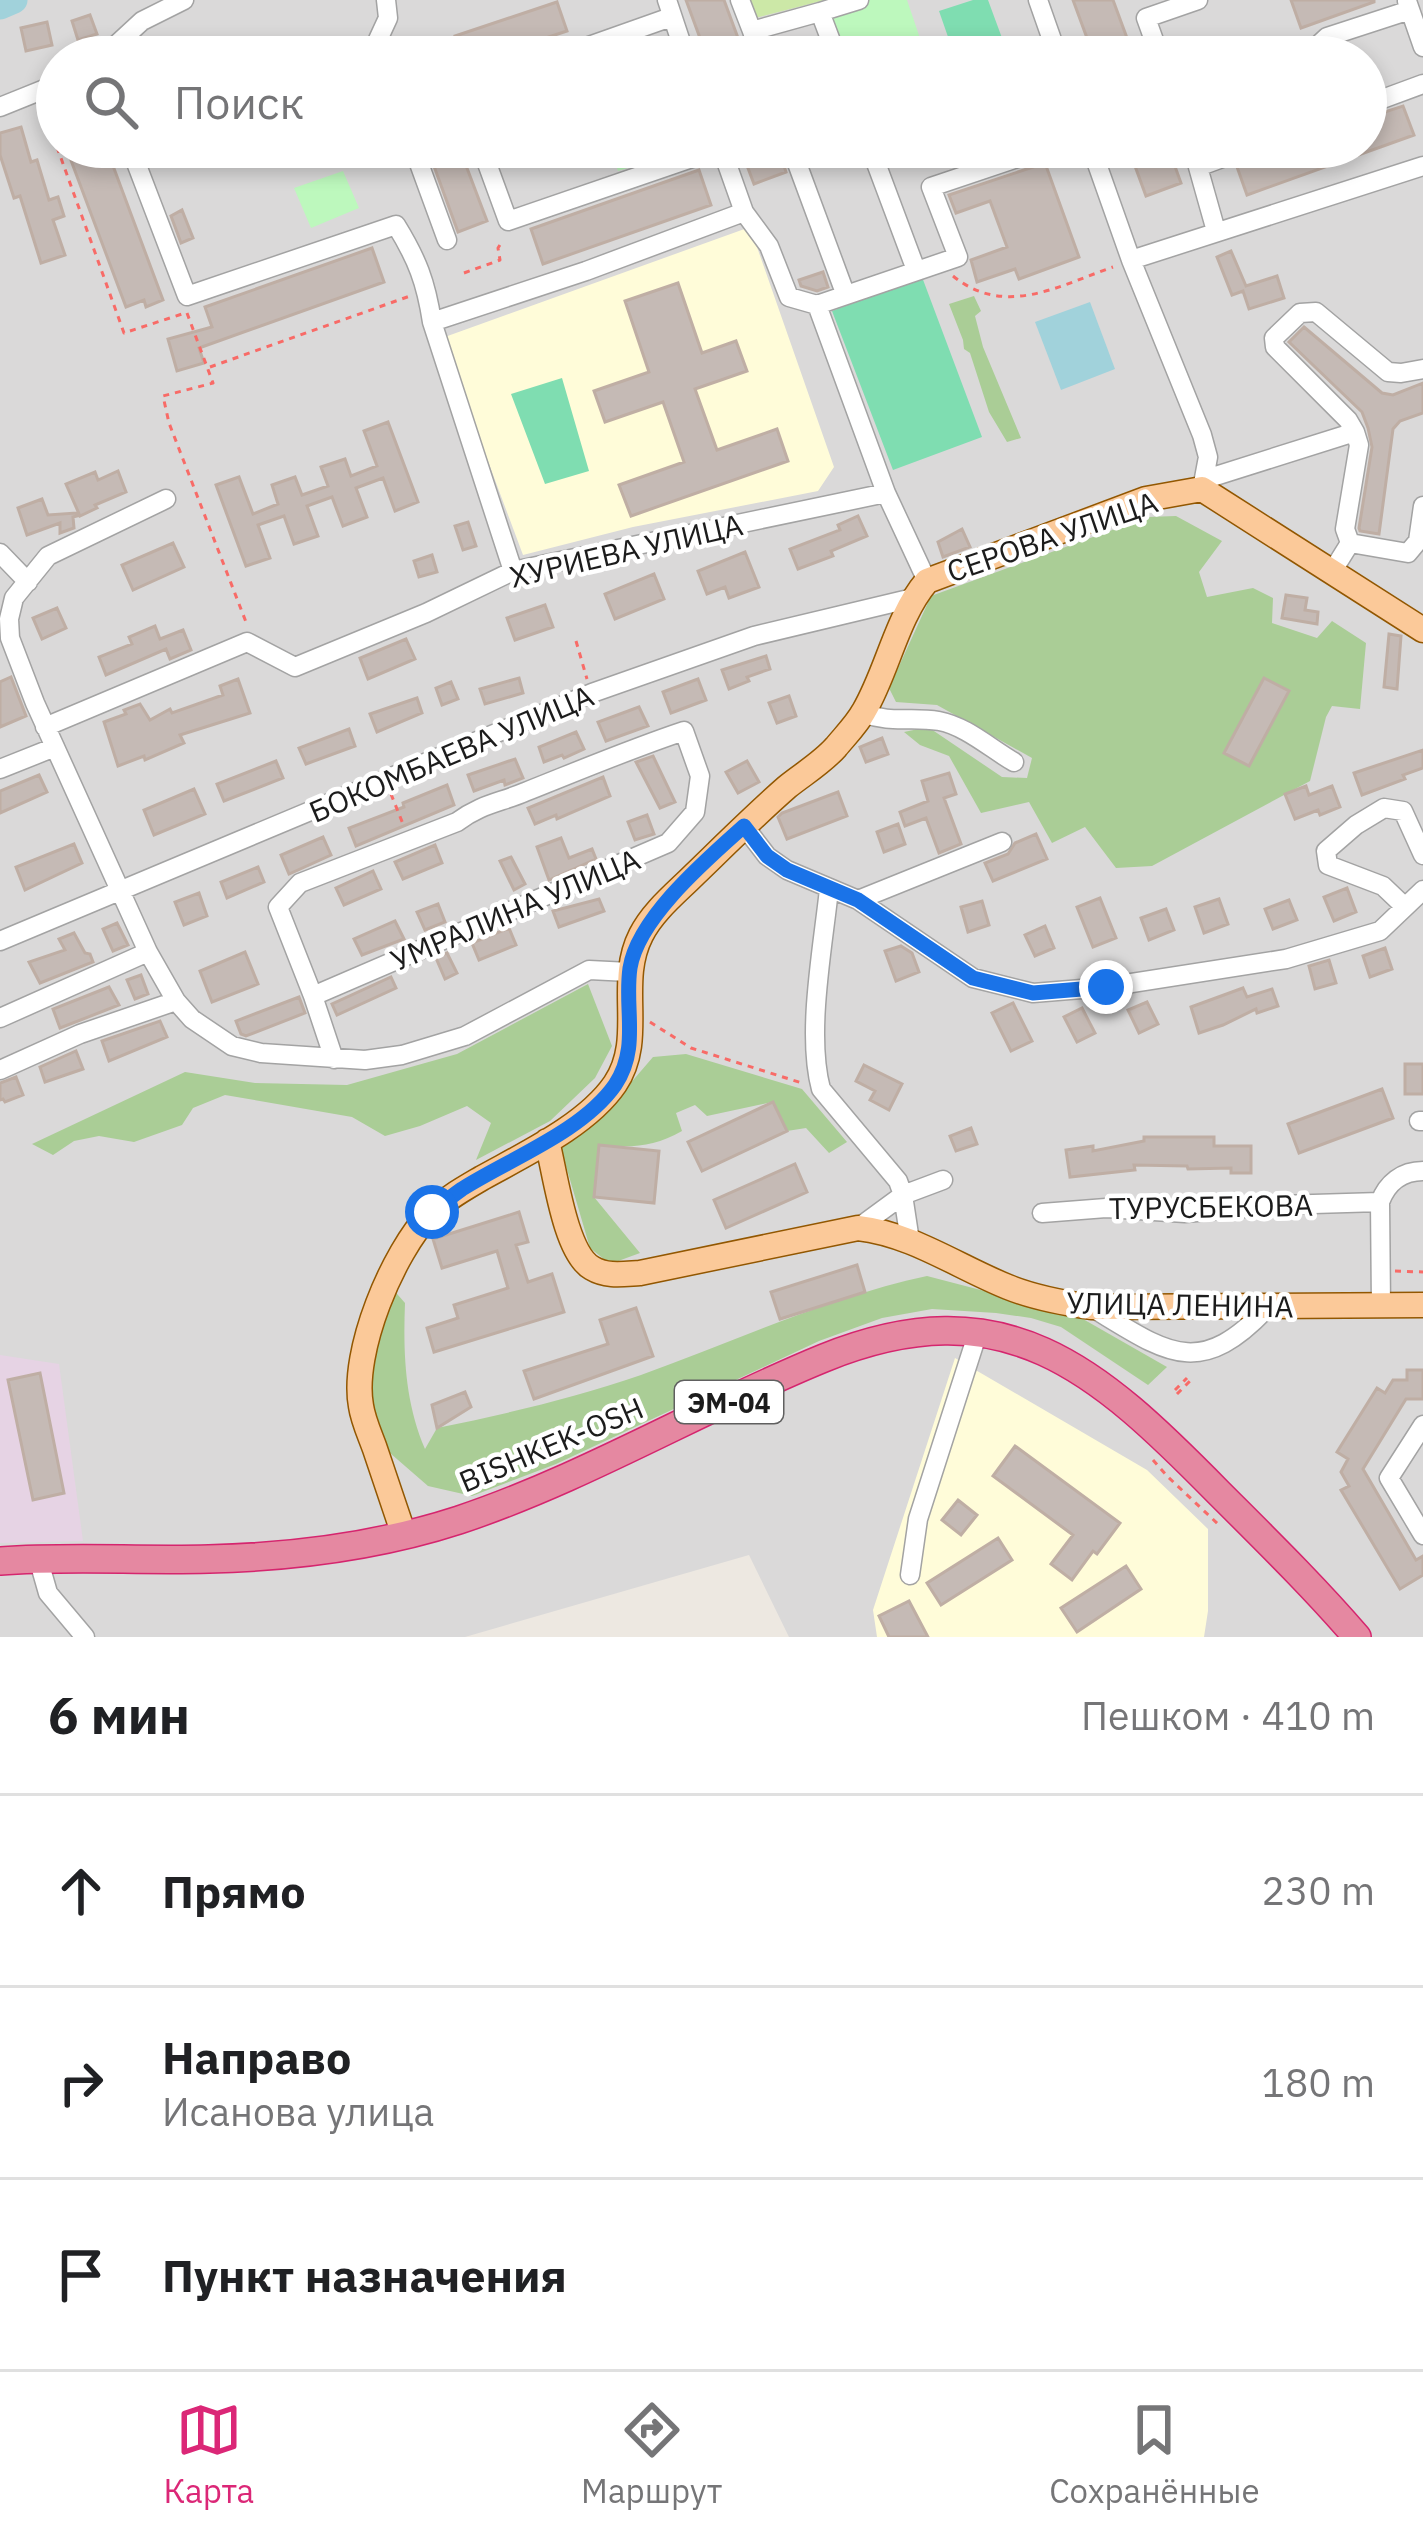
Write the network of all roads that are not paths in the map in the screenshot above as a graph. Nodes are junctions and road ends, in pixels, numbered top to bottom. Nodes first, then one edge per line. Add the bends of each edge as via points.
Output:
1 (184, 0) edge
2 (386, 0) edge
3 (740, 0) edge
4 (859, 0) edge
5 (1038, 0) edge
6 (1198, 0) edge
7 (1408, 5) edge
8 (669, 9) edge
9 (820, 12) junction
10 (752, 31) junction
11 (126, 36) edge
12 (383, 36) edge
13 (607, 36) edge
14 (754, 36) edge
15 (829, 36) edge
16 (1051, 36) edge
17 (1152, 36) edge
18 (1330, 36) edge
19 (1423, 47) edge
20 (1423, 84) edge
21 (36, 92) edge
22 (1387, 97) edge
23 (0, 107) edge
24 (1423, 166) edge
25 (138, 168) edge
26 (421, 168) edge
27 (489, 168) edge
28 (663, 168) edge
29 (728, 168) edge
30 (799, 168) edge
31 (878, 168) edge
32 (989, 168) edge
33 (1098, 168) edge
34 (1198, 168) edge
35 (744, 212) junction
36 (1216, 231) junction
37 (447, 240) dead end
38 (1131, 260) junction
39 (916, 270) junction
40 (845, 293) junction
41 (817, 304) junction
42 (432, 322) junction
43 (1423, 369) edge
44 (1355, 432) junction
45 (1204, 484) junction
46 (886, 493) junction
47 (166, 499) dead end
48 (1423, 506) edge
49 (1350, 543) junction
50 (0, 553) edge
51 (513, 571) junction
52 (1332, 572) junction
53 (28, 582) junction
54 (920, 590) junction
55 (1423, 630) edge
56 (863, 713) junction
57 (45, 727) junction
58 (55, 747) junction
59 (1014, 762) dead end
60 (0, 769) edge
61 (744, 826) junction
62 (1002, 842) dead end
63 (1423, 855) edge
64 (120, 890) junction
65 (829, 890) junction
66 (1423, 890) edge
67 (858, 900) junction
68 (1405, 907) junction
69 (0, 941) edge
70 (148, 952) junction
71 (629, 972) junction
72 (313, 995) junction
73 (176, 1001) junction
74 (0, 1018) edge
75 (334, 1059) junction
76 (0, 1070) edge
77 (547, 1141) junction
78 (1423, 1171) edge
79 (943, 1180) dead end
80 (903, 1195) junction
81 (1380, 1202) junction
82 (1042, 1213) dead end
83 (858, 1228) junction
84 (910, 1241) junction
85 (1423, 1305) edge
86 (1381, 1306) junction
87 (1091, 1307) junction
88 (1267, 1308) junction
89 (978, 1331) junction
90 (1423, 1425) edge
91 (404, 1535) junction
92 (1423, 1535) edge
93 (38, 1558) junction
94 (0, 1561) edge
95 (910, 1575) dead end
96 (85, 1637) edge
97 (1357, 1637) edge

1 - 11 street
2 - 12 street
3 - 10 street
4 - 9 street
5 - 16 street
6 - 17 street via 1146,18
7 - 18 street
7 - 19 street
8 - 13 street
9 - 10 street
9 - 15 street
10 - 14 street
20 - 22 street
21 - 23 street
24 - 36 street
25 - 42 street via 187,296 396,225 414,254
26 - 37 street
27 - 28 street via 508,221
29 - 35 street
30 - 40 street
31 - 39 street
32 - 39 street via 931,188 958,257
33 - 38 street
34 - 36 street
35 - 41 street via 789,297
35 - 42 street
36 - 38 street
38 - 45 street via 1202,435
39 - 40 street
40 - 41 street
41 - 46 street, СЕРОВА УЛИЦА
42 - 51 street
43 - 44 street via 1388,372 1328,320 1300,313 1274,338 1275,347
44 - 45 street
44 - 49 street
45 - 52 main road
45 - 54 main road, СЕРОВА УЛИЦА via 1146,499
46 - 51 street, ХУРИЕВА УЛИЦА
46 - 54 street, СЕРОВА УЛИЦА
47 - 53 street via 48,556
48 - 49 street via 1408,553
49 - 52 street
50 - 53 street
51 - 57 street, ХУРИЕВА УЛИЦА via 295,667 247,642
52 - 55 main road
53 - 57 street via 14,598 10,638
54 - 56 main road
54 - 64 street, БОКОМБАЕВА УЛИЦА via 592,693
56 - 59 street via 945,722
56 - 61 main road via 832,752
57 - 58 street
58 - 60 street
58 - 64 street
61 - 65 street via 767,856
61 - 71 main road via 656,913
62 - 67 street
63 - 68 street via 1403,811 1384,808 1326,851 1328,866 1383,886
64 - 69 street, БОКОМБАЕВА УЛИЦА
64 - 70 street
65 - 67 street
65 - 80 street via 816,1071 821,1089
66 - 68 street
67 - 68 street via 973,978 1033,993 1286,959 1380,931
70 - 73 street
70 - 74 street
71 - 75 street via 589,970 465,1036 402,1054
71 - 77 main road via 625,1066 595,1107
72 - 72 street, УМРАЛИНА УЛИЦА via 278,907 300,884 477,807 684,731 700,776 695,812 668,843
72 - 75 street
73 - 75 street via 232,1046
73 - 76 street
77 - 83 main road, УЛИЦА ЛЕНИНА via 574,1249 588,1267 609,1274
77 - 91 main road via 432,1212 373,1316 361,1406
78 - 81 street via 1385,1188
79 - 80 street
80 - 83 street
80 - 84 street
81 - 82 street, ТУРУСБЕКОВА
81 - 86 street
83 - 84 main road, УЛИЦА ЛЕНИНА
84 - 87 main road, УЛИЦА ЛЕНИНА via 1010,1288
85 - 86 main road, УЛИЦА ЛЕНИНА
86 - 88 main road, УЛИЦА ЛЕНИНА
87 - 88 main road, УЛИЦА ЛЕНИНА
87 - 88 street via 1164,1349 1200,1354 1226,1345
89 - 91 highway, BISHKEK-OSH / ЭМ-04 via 936,1329 826,1357 524,1495
89 - 95 street via 919,1519
89 - 97 highway, BISHKEK-OSH / ЭМ-04 via 1063,1360 1137,1413
90 - 92 street via 1390,1478
91 - 93 highway, BISHKEK-OSH / ЭМ-04 via 285,1555
93 - 94 highway, BISHKEK-OSH / ЭМ-04
93 - 96 street via 48,1593

